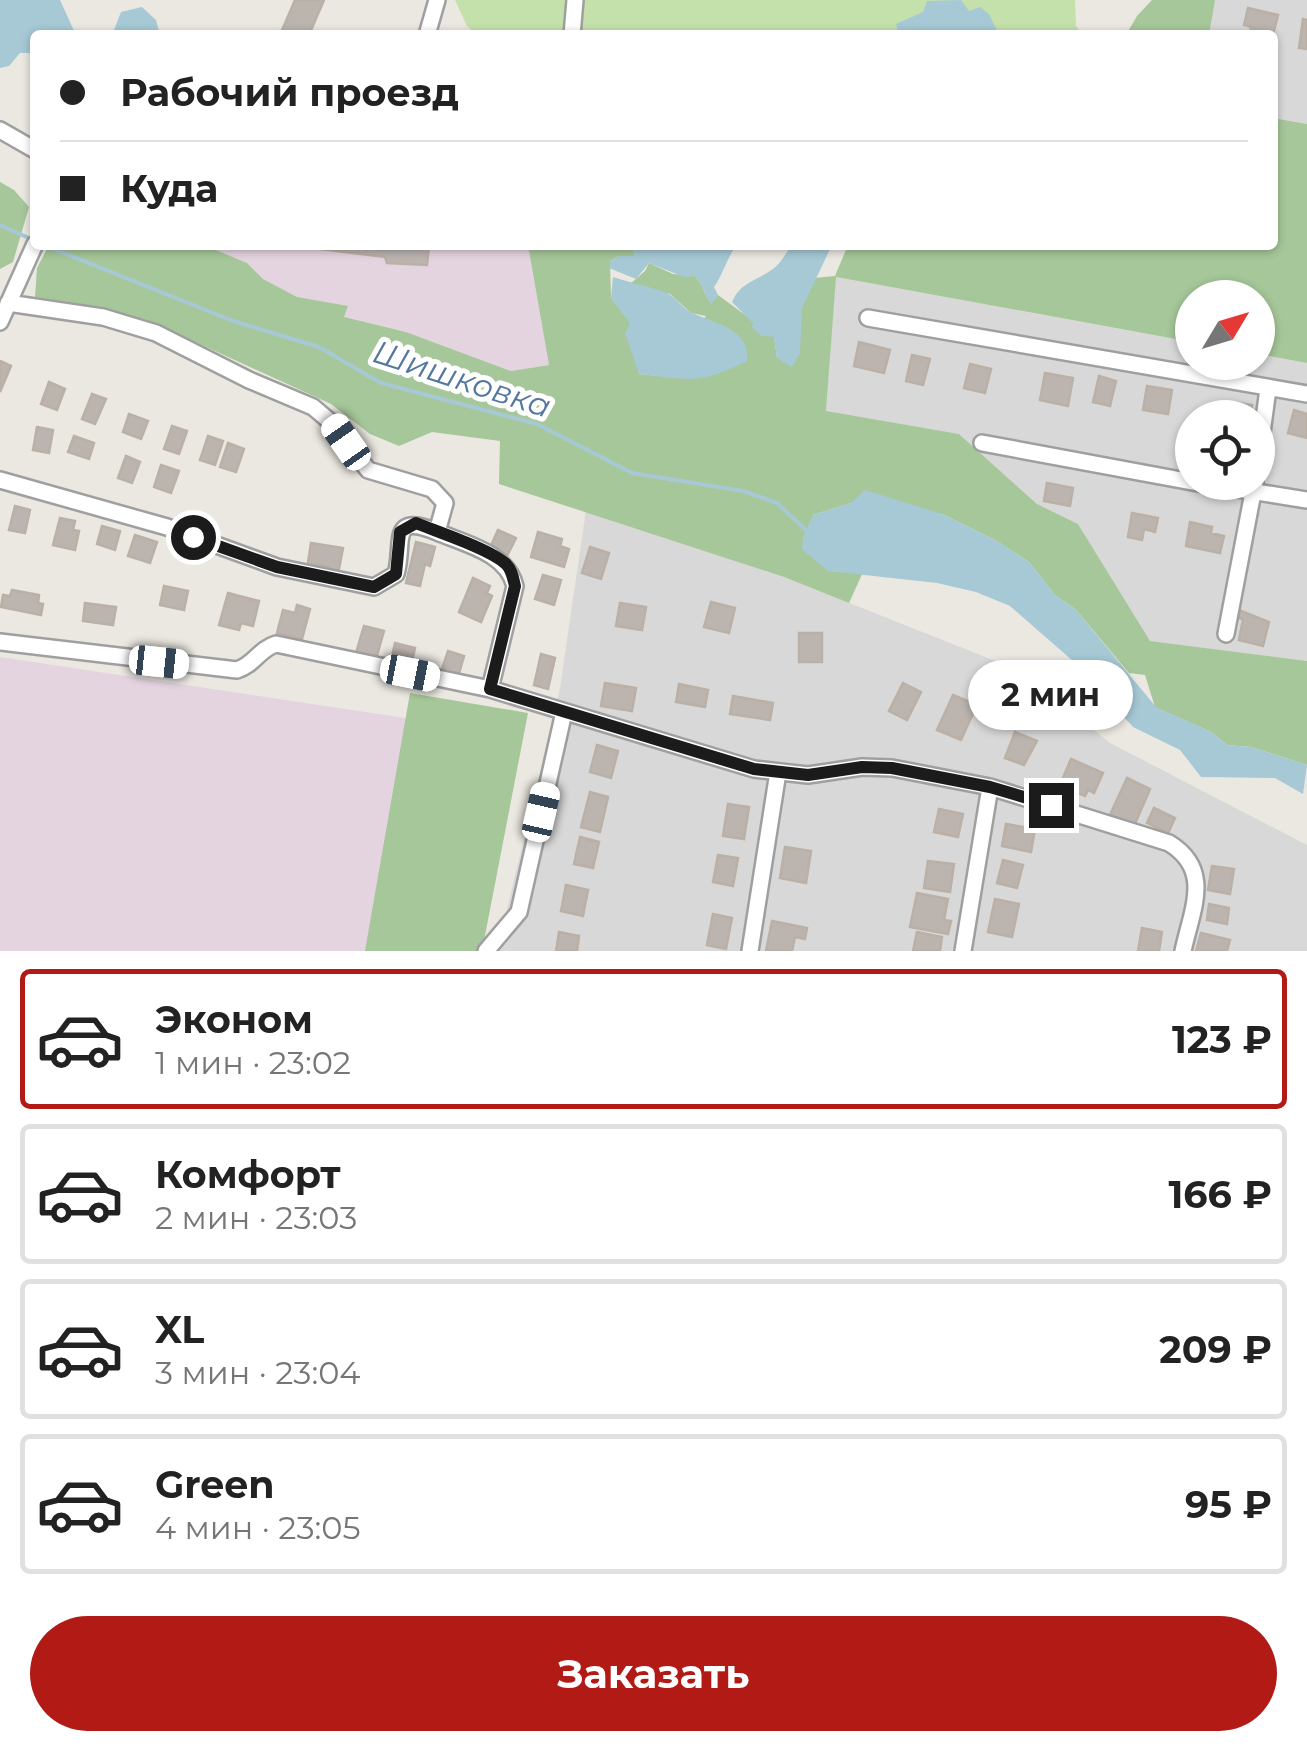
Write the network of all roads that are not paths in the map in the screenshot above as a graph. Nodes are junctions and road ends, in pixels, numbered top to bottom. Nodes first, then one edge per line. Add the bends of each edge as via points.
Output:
1 (438, 0) edge
2 (575, 0) edge
3 (429, 30) edge
4 (572, 30) edge
5 (0, 130) edge
6 (30, 147) edge
7 (32, 250) edge
8 (3, 314) edge
9 (868, 318) dead end
10 (1268, 389) junction
11 (1307, 394) edge
12 (1266, 400) edge
13 (982, 443) dead end
14 (1175, 479) edge
15 (0, 480) edge
16 (1275, 493) edge
17 (1252, 500) edge
18 (1307, 500) edge
19 (437, 532) junction
20 (1226, 634) dead end
21 (0, 642) edge
22 (490, 689) junction
23 (564, 712) junction
24 (778, 772) junction
25 (990, 787) junction
26 (486, 951) edge
27 (750, 951) edge
28 (963, 951) edge
29 (1183, 951) edge

1 - 3 street
2 - 4 street
5 - 6 street
7 - 8 street
8 - 19 street via 103,317 156,333 313,407 368,470 440,496 445,503
9 - 10 street
10 - 11 street
10 - 12 street
13 - 14 street
15 - 19 street via 277,567 374,587 396,574 400,532 416,523
16 - 18 street
17 - 20 street
19 - 22 street via 512,572 515,586
21 - 22 street via 236,670 276,644
22 - 23 street
23 - 24 street
23 - 26 street via 519,912
24 - 25 street via 892,768
24 - 27 street
25 - 28 street
25 - 29 street via 1184,852 1198,878

